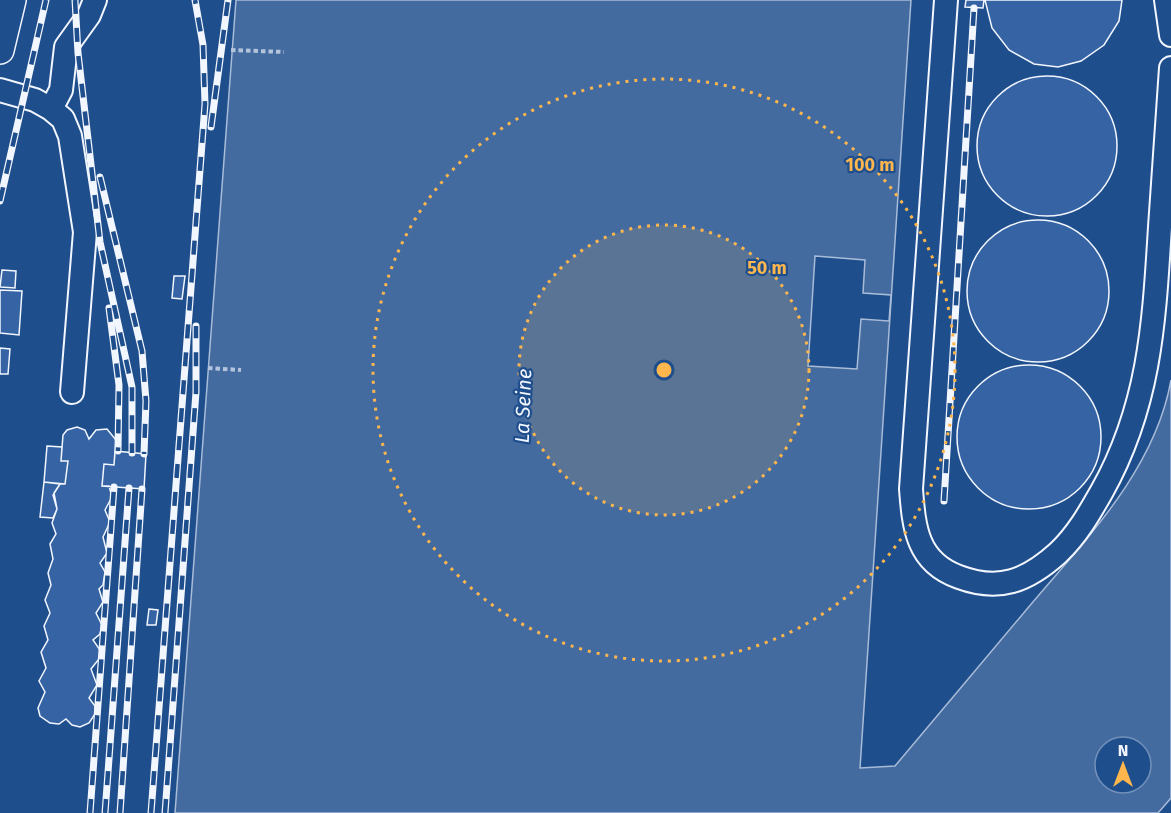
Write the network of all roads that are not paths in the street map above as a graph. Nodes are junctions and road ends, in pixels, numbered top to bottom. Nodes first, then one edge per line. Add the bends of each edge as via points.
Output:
1 (12, 0) edge
2 (95, 0) edge
3 (946, 0) edge
4 (1166, 0) edge
5 (1171, 35) edge
6 (0, 50) edge
7 (1171, 68) edge
8 (0, 90) edge
9 (51, 109) junction
10 (72, 392) dead end

1 - 6 main road
2 - 9 lane via 66,47 61,90
3 - 7 lane via 911,489 914,528 926,553 940,569 968,580 1014,582 1029,577 1050,560 1072,539 1093,508 1131,430 1142,394 1152,333
4 - 5 lane
8 - 9 lane
9 - 10 lane via 63,119 70,136 85,232

